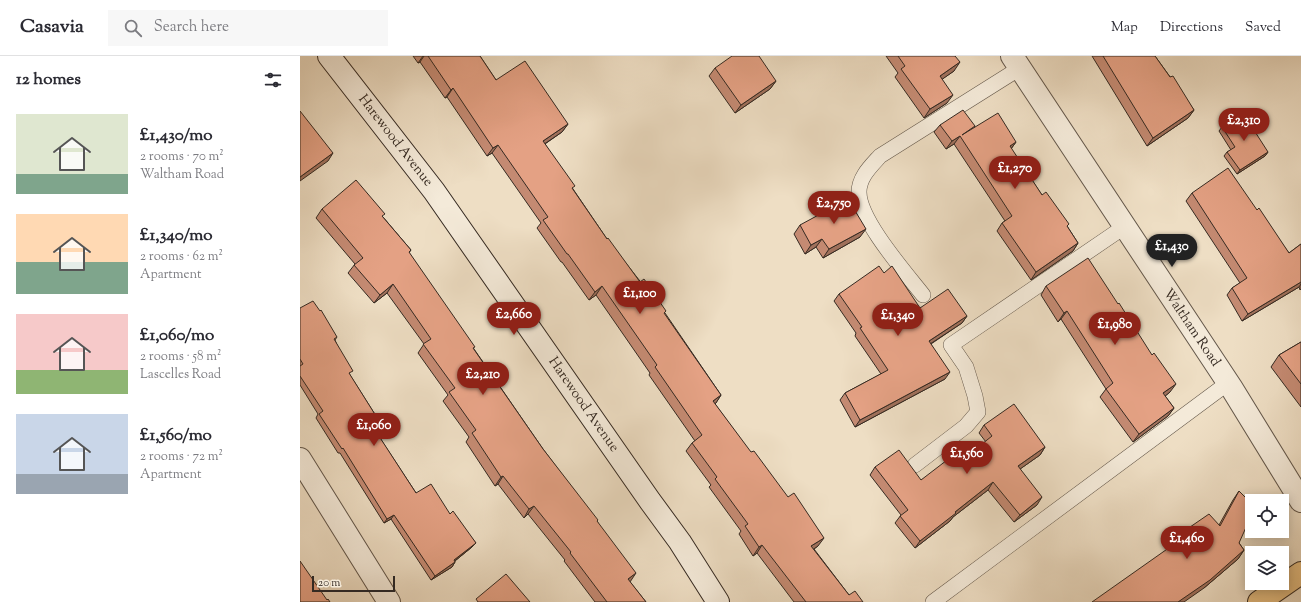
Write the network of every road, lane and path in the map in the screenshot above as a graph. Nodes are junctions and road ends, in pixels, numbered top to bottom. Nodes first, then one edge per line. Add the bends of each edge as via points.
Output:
1 (329, 56) edge
2 (1016, 62) edge
3 (1124, 227) junction
4 (923, 295) dead end
5 (1228, 383) junction
6 (300, 460) edge
7 (915, 465) dead end
8 (1301, 501) edge
9 (1301, 572) edge
10 (389, 602) edge
11 (718, 602) edge
12 (933, 602) edge
13 (1259, 602) edge

1 - 11 street, Harewood Avenue via 434,191 680,542
2 - 3 street, Waltham Road
2 - 4 lane via 880,156 863,175 859,191 861,206 873,230
3 - 5 street, Waltham Road
3 - 7 lane via 951,345 966,368 978,412 966,426
5 - 8 street, Waltham Road
5 - 12 lane
6 - 10 street
9 - 13 main road

